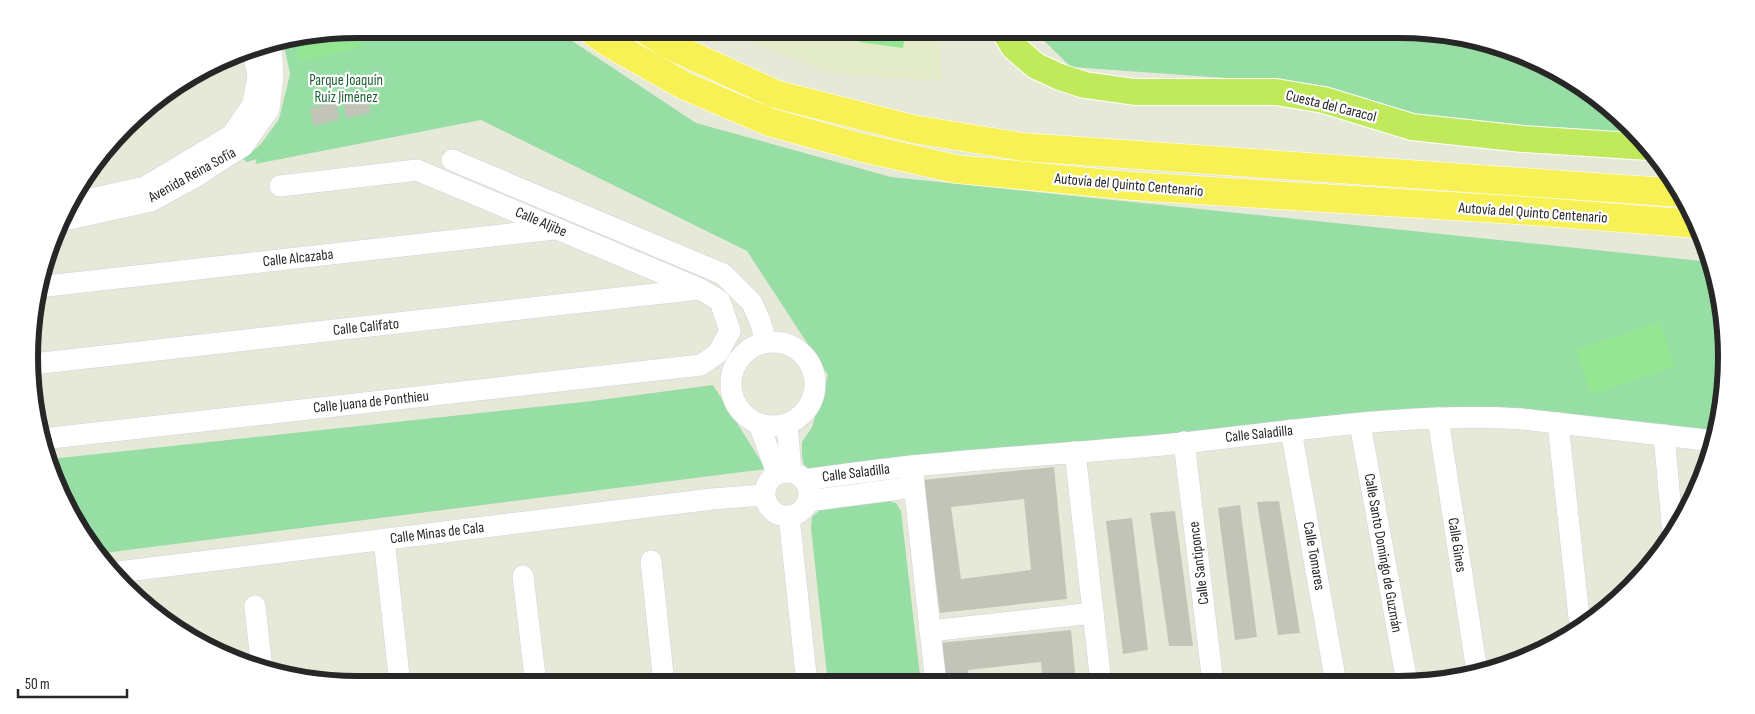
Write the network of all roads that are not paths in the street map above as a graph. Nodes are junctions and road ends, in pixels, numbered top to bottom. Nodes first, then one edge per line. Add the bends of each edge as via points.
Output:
1 (601, 38) edge
2 (659, 38) edge
3 (1008, 38) edge
4 (260, 52) edge
5 (257, 53) edge
6 (1638, 146) edge
7 (452, 160) dead end
8 (280, 186) dead end
9 (1672, 192) edge
10 (77, 202) edge
11 (69, 219) edge
12 (1688, 223) edge
13 (558, 228) junction
14 (46, 286) edge
15 (700, 289) junction
16 (766, 342) junction
17 (38, 363) edge
18 (701, 365) joint
19 (1438, 418) junction
20 (1558, 423) junction
21 (759, 424) junction
22 (787, 424) junction
23 (1360, 424) junction
24 (1291, 430) junction
25 (1664, 435) junction
26 (48, 438) edge
27 (1707, 440) edge
28 (1184, 442) junction
29 (1074, 452) junction
30 (912, 466) junction
31 (791, 475) junction
32 (914, 487) junction
33 (764, 495) junction
34 (808, 501) junction
35 (789, 516) junction
36 (1673, 521) edge
37 (384, 540) junction
38 (651, 561) dead end
39 (120, 572) edge
40 (523, 576) dead end
41 (254, 606) dead end
42 (1093, 613) junction
43 (1579, 620) edge
44 (930, 631) junction
45 (261, 662) edge
46 (1476, 667) edge
47 (399, 676) edge
48 (535, 676) edge
49 (663, 676) edge
50 (806, 676) edge
51 (935, 676) edge
52 (1100, 676) edge
53 (1212, 676) edge
54 (1335, 676) edge
55 (1406, 676) edge

1 - 12 highway, Autovía del Quinto Centenario via 685,86 769,122 956,169 1142,187
2 - 9 highway, Autovía del Quinto Centenario via 775,94 913,129 1013,145
3 - 6 main road, Cuesta del Caracol via 1036,66 1085,85 1135,92 1276,92 1324,100 1412,127 1514,139
4 - 11 street, Avenida Reina Sofía via 274,75 269,108 243,146 152,201
5 - 10 street, Avenida Reina Sofía via 254,104 232,135 145,187
7 - 16 street via 723,274 752,303
8 - 13 street, Calle Aljibe via 417,170
13 - 14 street, Calle Alcazaba
13 - 15 street, Calle Aljibe
15 - 17 street, Calle Califato
15 - 18 street, Calle Aljibe via 720,302 730,331 718,353
16 - 21 street via 742,355 730,380 737,407 746,418
16 - 22 street via 780,342 793,347 804,356 815,380 814,394 808,407
18 - 26 street, Calle Juana de Ponthieu
19 - 20 street, Calle Saladilla via 1490,417
19 - 23 street, Calle Saladilla
19 - 46 street, Calle Gines
20 - 25 street, Calle Saladilla
20 - 43 street
21 - 22 street via 773,427
21 - 31 street
22 - 31 street
23 - 24 street, Calle Saladilla
23 - 55 street, Calle Santo Domingo de Guzmán
24 - 28 street, Calle Saladilla
24 - 54 street, Calle Tomares
25 - 27 street, Calle Saladilla
25 - 36 street
28 - 29 street, Calle Saladilla
28 - 53 street, Calle Santiponce
29 - 30 street, Calle Saladilla
29 - 42 street
30 - 31 street, Calle Saladilla
30 - 32 street
31 - 33 street via 767,482
31 - 34 street via 809,494
32 - 34 street, Calle Saladilla
32 - 44 street
33 - 35 street via 775,513
33 - 37 street, Calle Minas de Cala
34 - 35 street via 801,511
35 - 50 street
37 - 39 street, Calle Minas de Cala
37 - 47 street
38 - 49 street
40 - 48 street
41 - 45 street
42 - 44 street
42 - 52 street
44 - 51 street

